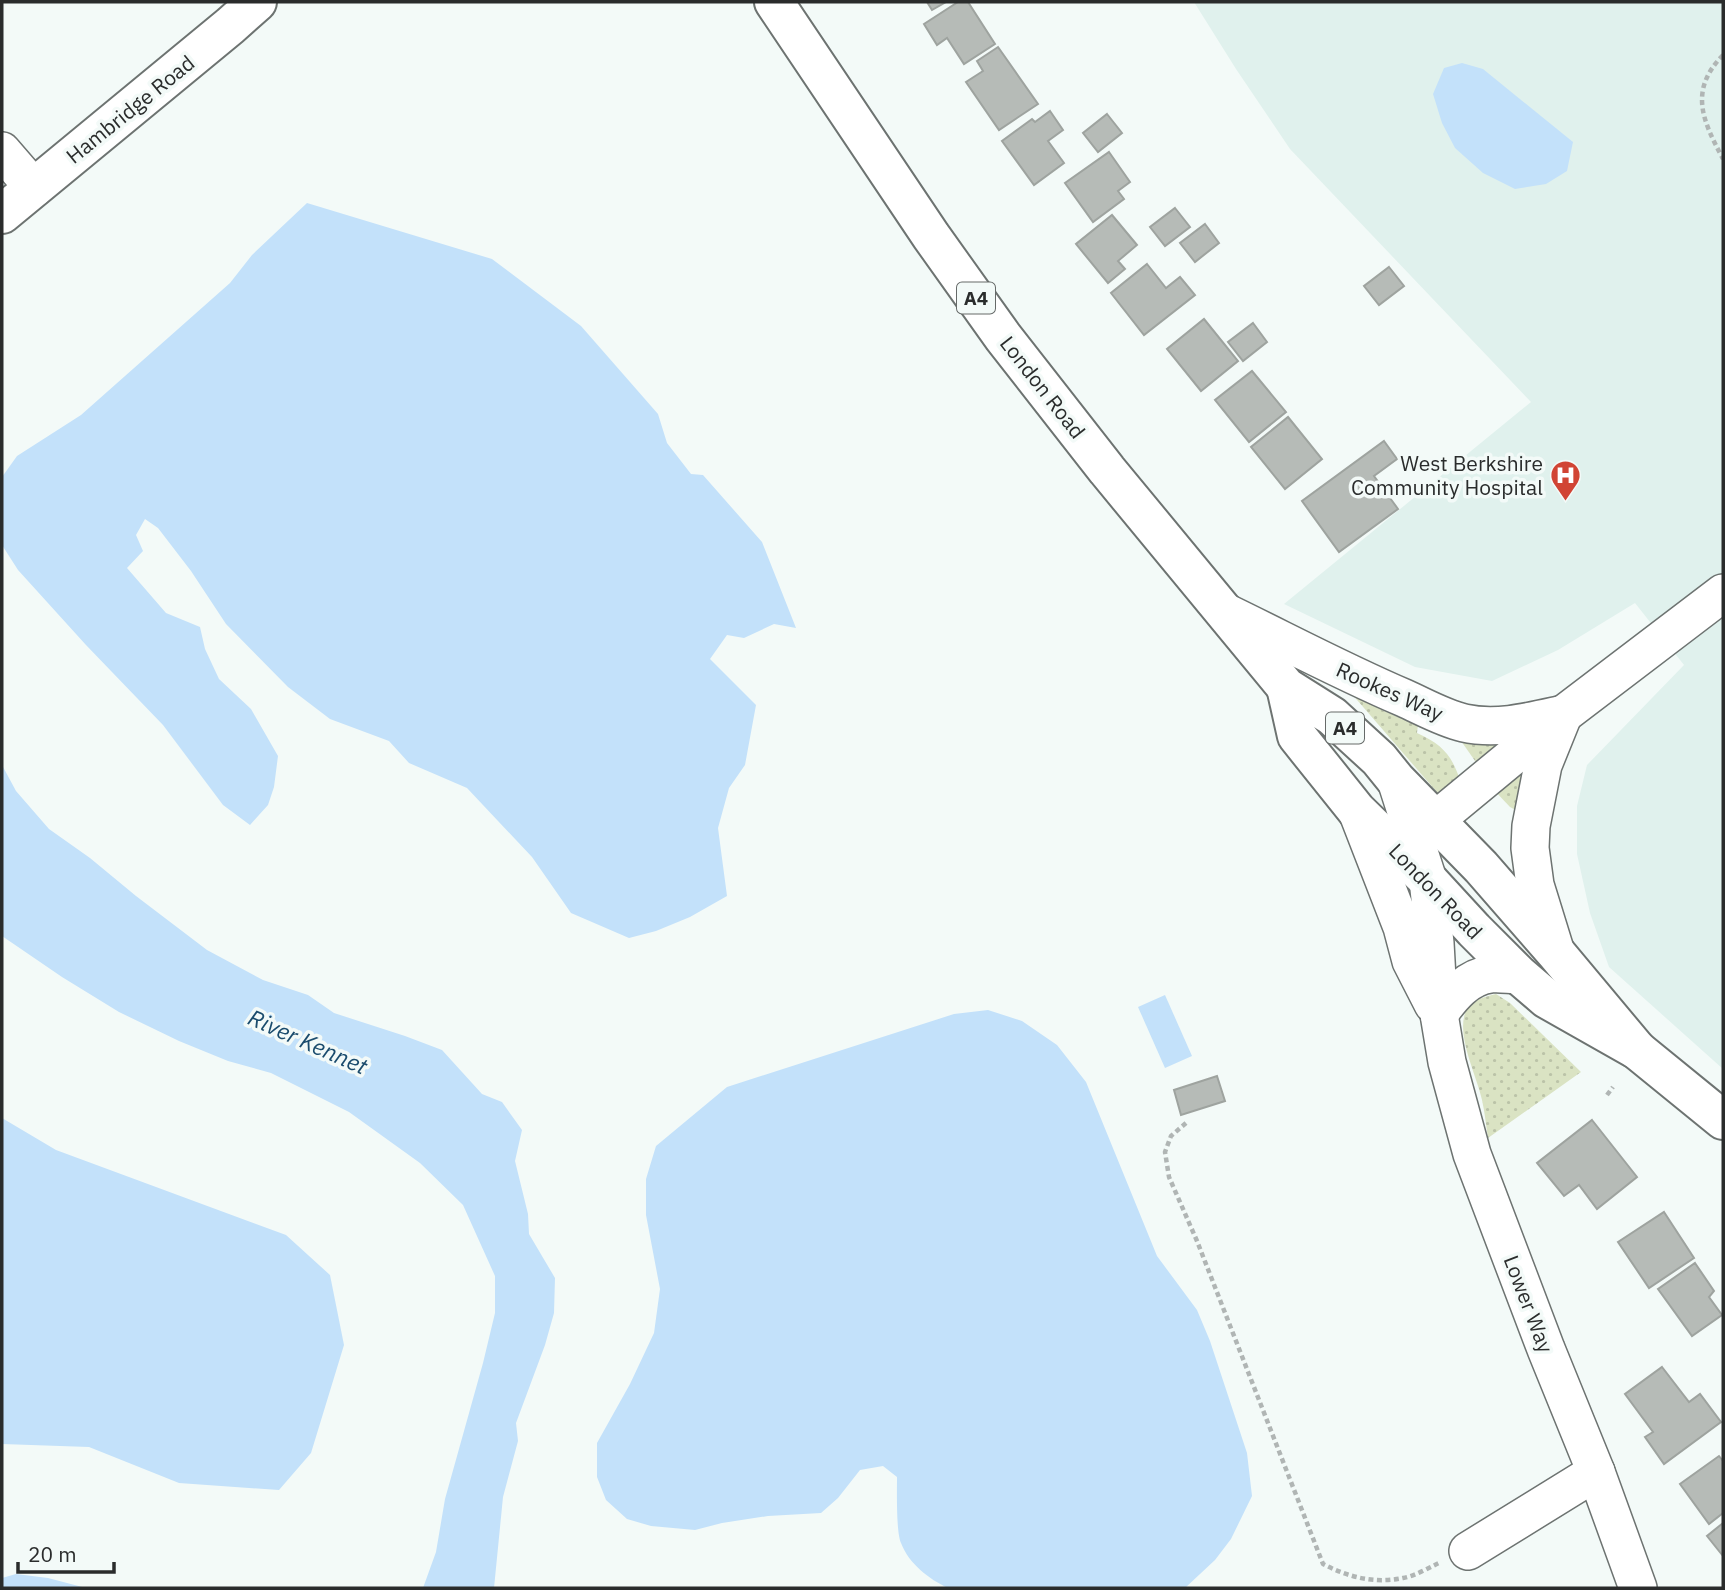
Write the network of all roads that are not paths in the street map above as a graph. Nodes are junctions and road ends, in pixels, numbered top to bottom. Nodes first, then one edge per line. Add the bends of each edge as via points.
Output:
1 (257, 2) edge
2 (774, 2) edge
3 (2, 151) edge
4 (34, 188) junction
5 (2, 214) edge
6 (1723, 593) edge
7 (1225, 612) junction
8 (1286, 687) junction
9 (1564, 714) junction
10 (1357, 811) junction
11 (1413, 833) junction
12 (1428, 880) junction
13 (1556, 953) junction
14 (1520, 975) junction
15 (1439, 1014) junction
16 (1637, 1050) junction
17 (1723, 1120) edge
18 (1596, 1472) junction
19 (1468, 1550) road end
20 (1638, 1588) edge

1 - 4 main road, Hambridge Road
2 - 7 main road, London Road / A4 via 1003,337
3 - 4 street
4 - 5 main road, Hambridge Road
6 - 9 street, Rookes Way
7 - 8 main road, London Road / A4
7 - 9 street, Rookes Way via 1360,680 1464,723 1514,725
8 - 10 main road, London Road / A4 via 1297,736
8 - 11 main road, London Road / A4 via 1332,716 1379,759 1396,780
9 - 11 street, Rookes Way
9 - 13 street via 1543,765 1530,848 1535,885
10 - 11 main road, London Road / A4
10 - 15 street, Lower Way via 1411,961
11 - 12 main road, London Road / A4
11 - 13 main road, London Road / A4 via 1481,867
12 - 14 main road, London Road / A4
12 - 15 street, Lower Way
13 - 16 main road, London Road / A4
14 - 15 street via 1492,974 1473,980 1454,994
14 - 16 main road, London Road / A4 via 1547,999
15 - 18 street, Lower Way via 1472,1154
16 - 17 main road, London Road / A4
18 - 19 street
18 - 20 street, Lower Way

